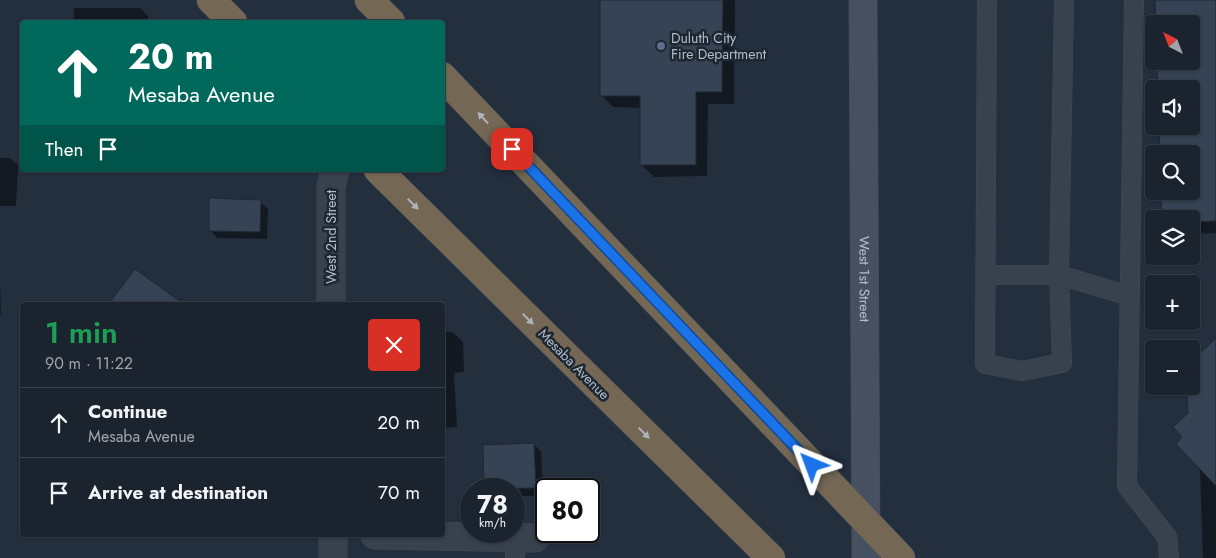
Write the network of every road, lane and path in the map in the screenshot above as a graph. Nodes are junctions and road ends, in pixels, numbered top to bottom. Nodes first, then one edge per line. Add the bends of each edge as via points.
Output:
1 (211, 0) edge
2 (369, 0) edge
3 (387, 0) edge
4 (863, 0) edge
5 (987, 0) edge
6 (1064, 0) edge
7 (1134, 0) edge
8 (231, 20) edge
9 (389, 20) edge
10 (400, 20) edge
11 (445, 79) edge
12 (335, 172) edge
13 (380, 172) edge
14 (986, 275) junction
15 (1059, 275) junction
16 (1130, 296) junction
17 (331, 302) edge
18 (866, 521) junction
19 (333, 537) edge
20 (405, 537) edge
21 (522, 545) edge
22 (333, 558) edge
23 (771, 558) edge
24 (866, 558) edge
25 (901, 558) edge
26 (1169, 558) edge

1 - 8 highway
2 - 9 highway
3 - 10 highway
4 - 18 street, West 1st Street
5 - 14 lane
6 - 15 lane
7 - 16 lane
18 -> 11 highway
12 - 17 street, West 2nd Street via 331,187
13 -> 23 highway, Mesaba Avenue
14 - 15 lane
14 - 15 lane via 985,364 1022,371 1062,362
15 - 16 lane
16 - 26 lane via 1127,486 1167,537
18 - 24 street, West 1st Street
18 - 25 highway
19 - 22 street
20 - 21 street

